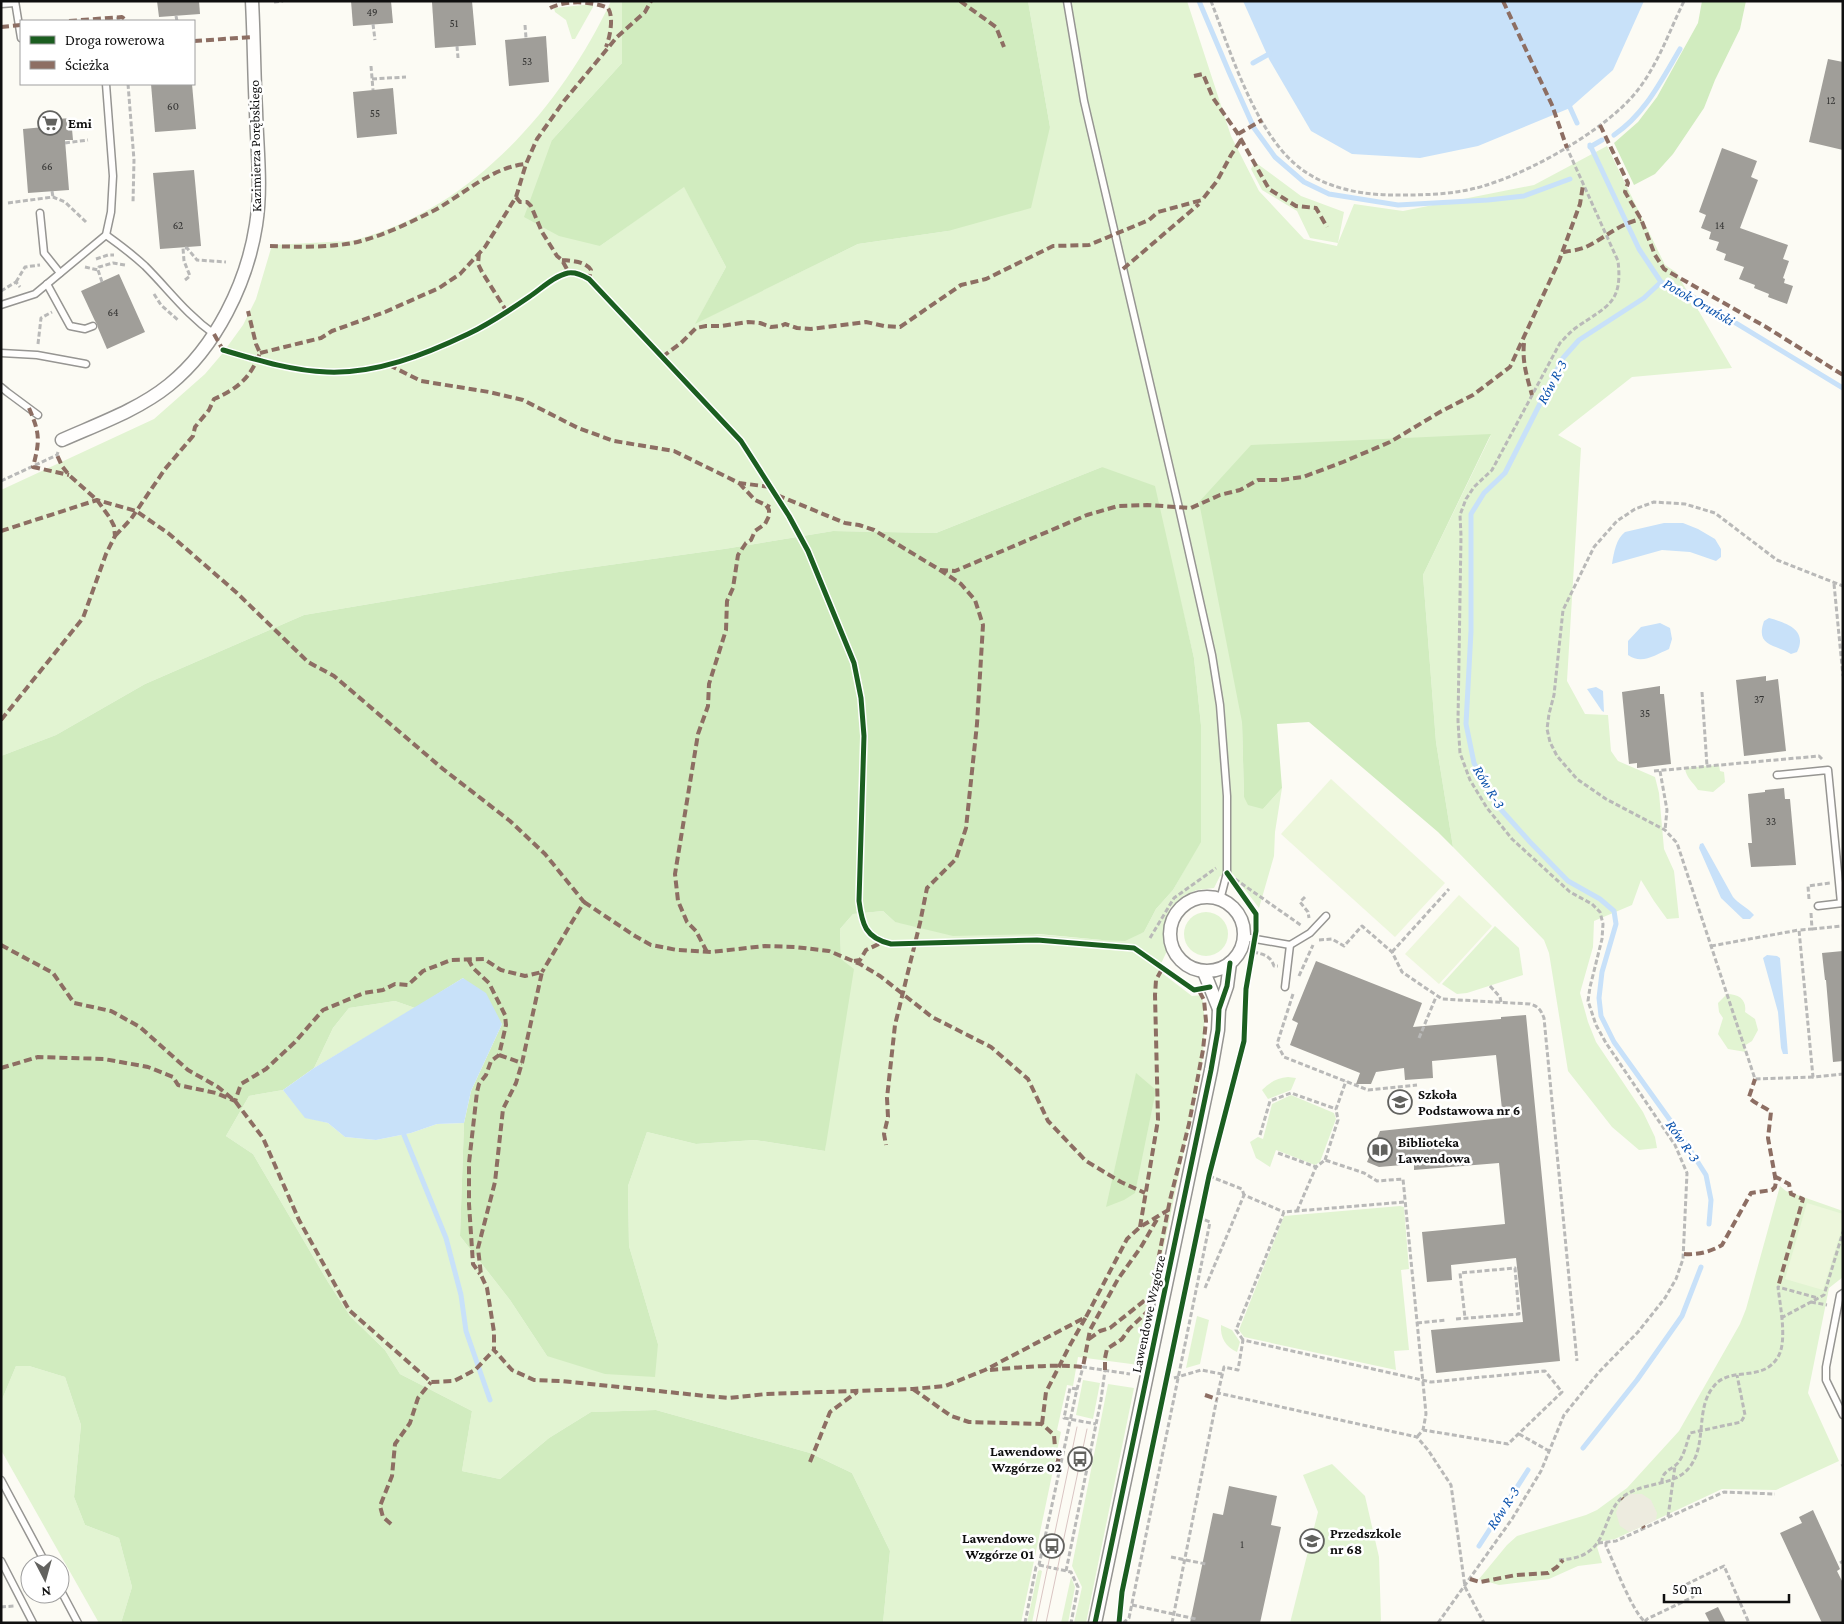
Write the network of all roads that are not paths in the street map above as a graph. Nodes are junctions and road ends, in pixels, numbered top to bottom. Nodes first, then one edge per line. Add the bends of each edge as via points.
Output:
1 (252, 1) edge
2 (1067, 1) edge
3 (15, 2) edge
4 (1, 4) edge
5 (20, 32) edge
6 (106, 85) edge
7 (40, 214) dead end
8 (106, 235) junction
9 (60, 273) junction
10 (47, 284) junction
11 (1, 305) edge
12 (93, 326) dead end
13 (214, 334) junction
14 (1, 353) edge
15 (86, 364) dead end
16 (1, 386) edge
17 (38, 415) dead end
18 (62, 440) road end
19 (1777, 775) dead end
20 (1220, 900) junction
21 (1842, 903) edge
22 (1818, 906) dead end
23 (1326, 916) dead end
24 (1249, 938) junction
25 (1290, 945) junction
26 (1230, 963) junction
27 (1204, 972) junction
28 (1285, 987) dead end
29 (1219, 1009) junction
30 (1843, 1293) edge
31 (1843, 1415) edge
32 (1, 1480) edge
33 (41, 1554) edge
34 (1, 1561) edge
35 (68, 1604) edge
36 (33, 1623) edge
37 (78, 1623) edge
38 (1095, 1623) edge

1 - 13 street, Kazimierza Porębskiego via 258,187 256,224 238,288
2 - 20 lane via 1084,101 1212,655 1225,753 1228,841 1227,873
3 - 4 lane
3 - 5 lane
6 - 8 lane via 113,176
7 - 9 lane via 44,252
8 - 9 lane
8 - 13 lane via 139,261 183,308
9 - 10 lane
10 - 11 lane via 35,294
10 - 12 lane via 70,326 85,329
13 - 18 street, Kazimierza Porębskiego via 193,362 169,385 130,410
14 - 15 lane via 37,355
16 - 17 lane
19 - 21 lane via 1828,770
20 - 24 street via 1238,914
20 - 27 street via 1196,898 1176,913 1171,924 1172,949 1191,968
21 - 22 lane
23 - 25 lane via 1310,933
24 - 25 lane
24 - 26 street, Lawendowe Wzgórze
25 - 28 lane
26 - 27 street via 1218,970
26 - 29 street, Lawendowe Wzgórze
27 - 29 street, Lawendowe Wzgórze
29 - 38 street, Lawendowe Wzgórze via 1211,1070
30 - 31 lane via 1840,1295 1826,1380
32 - 33 lane
34 - 36 lane
35 - 37 lane

